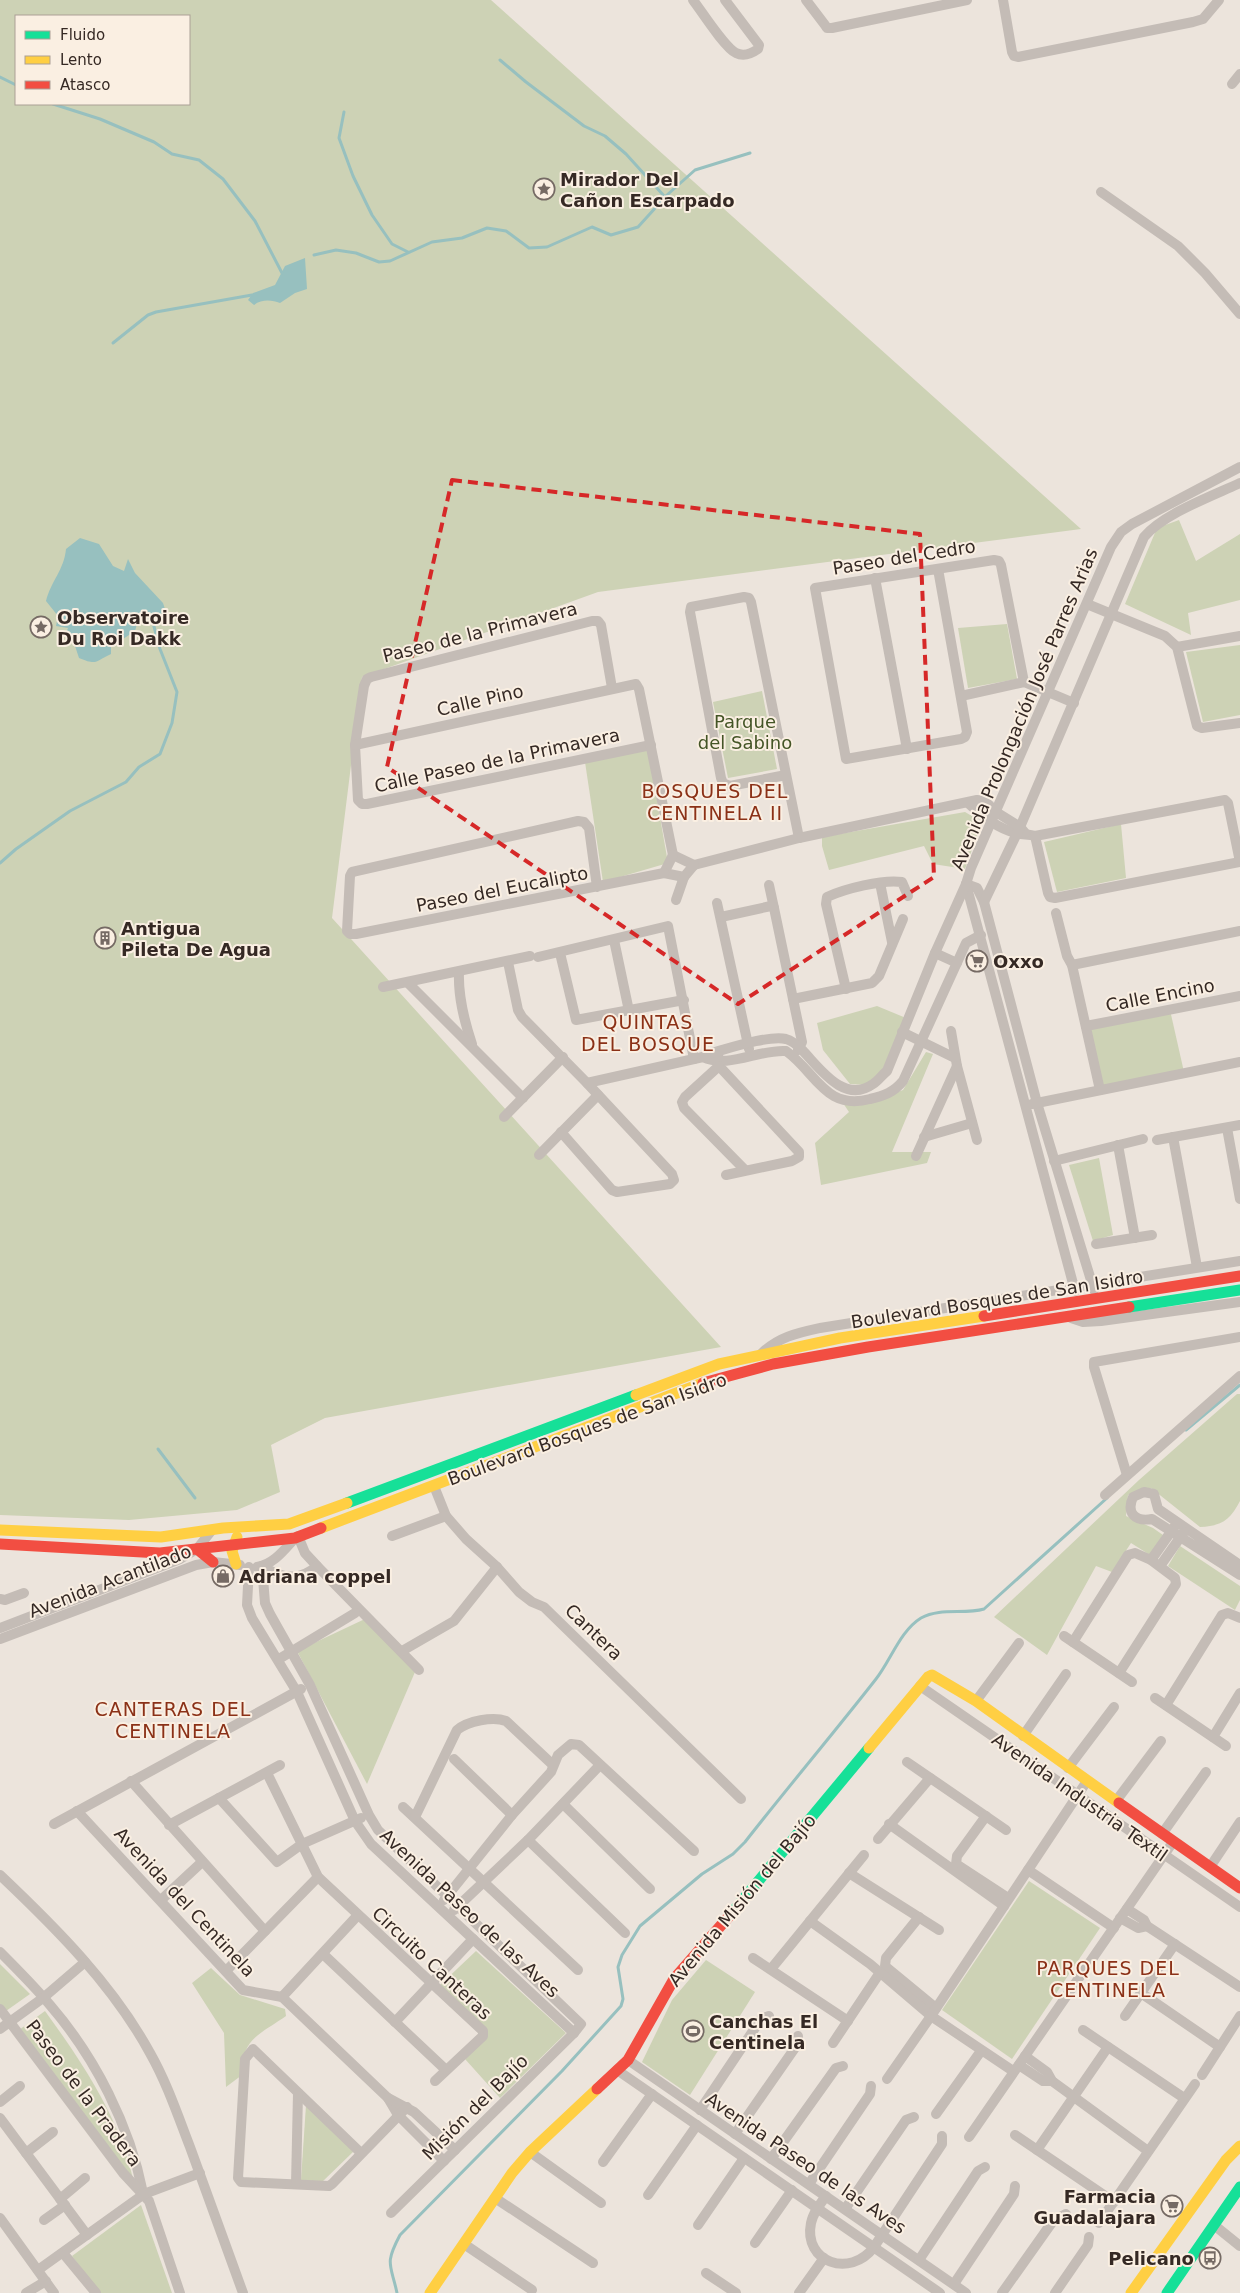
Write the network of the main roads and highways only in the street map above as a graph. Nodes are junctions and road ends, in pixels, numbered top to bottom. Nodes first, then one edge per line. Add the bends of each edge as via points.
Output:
1 (1240, 1276) edge
2 (1240, 1290) edge
3 (243, 1527) junction
4 (0, 1530) edge
5 (48, 1532) junction
6 (0, 1544) edge
7 (234, 1544) junction
8 (47, 1547) junction
9 (197, 1549) junction
10 (213, 1562) road end
11 (236, 1564) road end
12 (932, 1675) joint
13 (1240, 1888) edge
14 (1240, 2146) edge
15 (1240, 2187) edge
16 (430, 2293) edge
17 (1131, 2293) edge
18 (1167, 2293) edge

1 - 3 main road, Boulevard Bosques de San Isidro via 840,1338 719,1364 302,1520
2 - 7 main road, Boulevard Bosques de San Isidro via 1100,1316 1066,1316 773,1364 696,1385 297,1537
3 - 5 main road, Boulevard Bosques de San Isidro via 161,1537
3 - 7 main road
4 - 5 main road, Boulevard Bosques de San Isidro
5 - 8 main road
6 - 8 main road, Boulevard Bosques de San Isidro
7 - 9 main road, Boulevard Bosques de San Isidro
7 - 11 main road via 232,1551
8 - 9 main road, Boulevard Bosques de San Isidro via 160,1553
9 - 10 main road
12 - 13 main road, Avenida Industria Textil via 976,1701
12 - 16 main road, Avenida Misión del Bajío via 674,1979 628,2060 530,2152
14 - 17 main road via 1226,2160
15 - 18 main road

